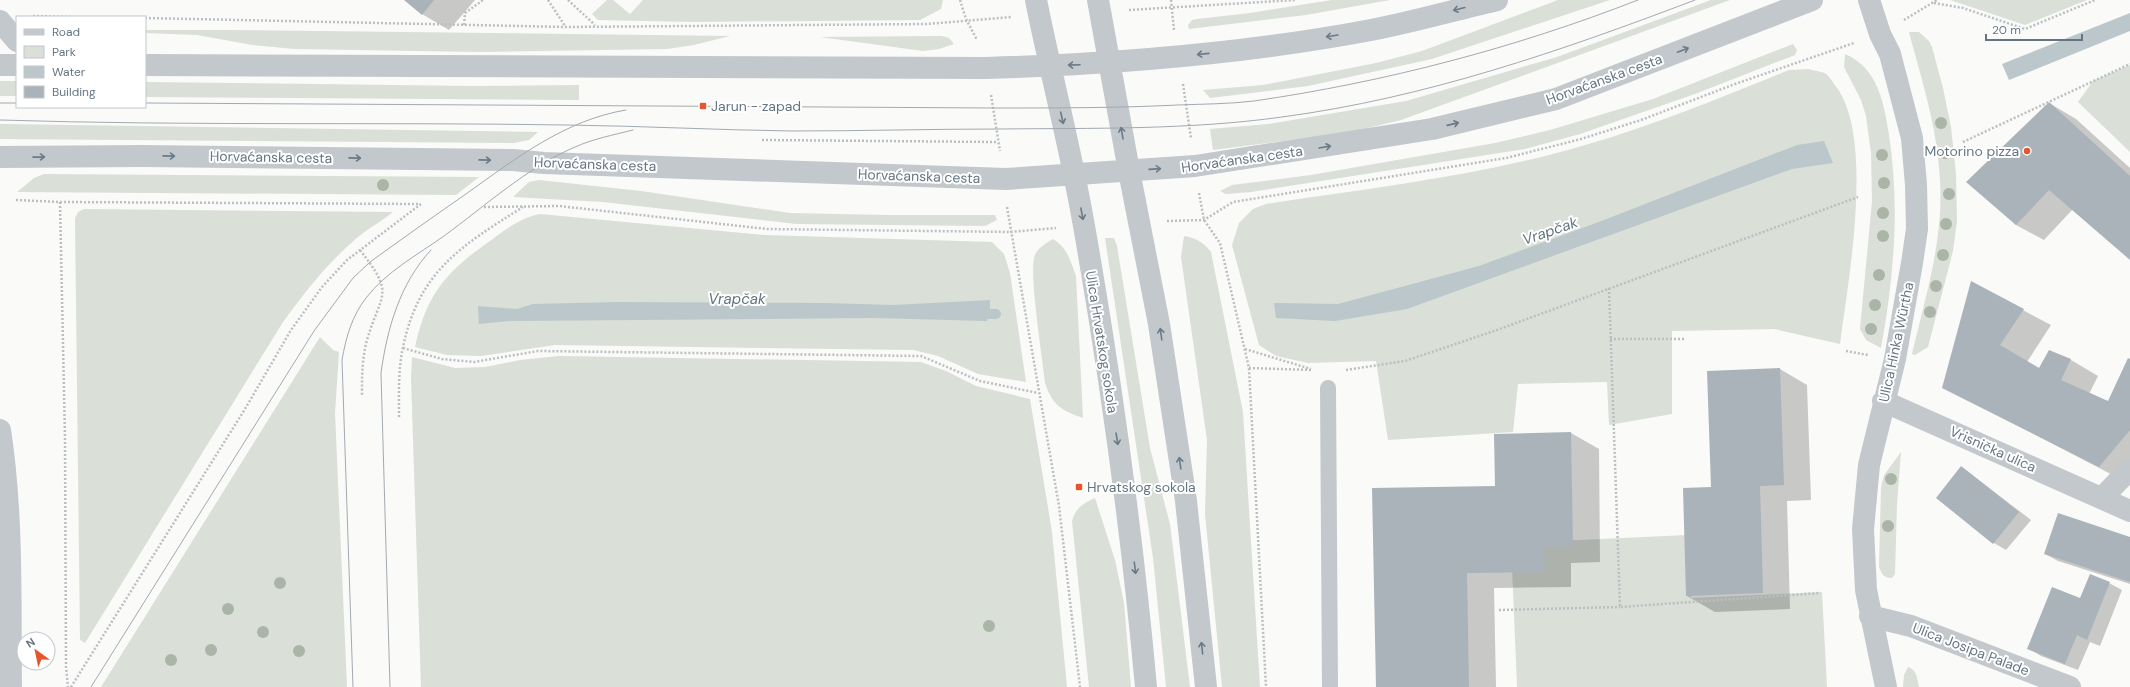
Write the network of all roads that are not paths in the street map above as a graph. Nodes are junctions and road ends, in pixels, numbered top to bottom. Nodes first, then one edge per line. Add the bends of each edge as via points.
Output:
1 (1036, 0) edge
2 (1098, 0) edge
3 (1497, 0) edge
4 (1812, 0) edge
5 (1869, 0) edge
6 (0, 21) edge
7 (16, 40) edge
8 (1109, 63) junction
9 (0, 65) edge
10 (16, 65) edge
11 (146, 65) edge
12 (1051, 66) junction
13 (0, 157) edge
14 (1129, 171) junction
15 (1074, 176) junction
16 (1328, 388) dead end
17 (1883, 401) junction
18 (0, 430) edge
19 (2130, 469) edge
20 (2102, 498) junction
21 (2130, 511) edge
22 (1870, 616) junction
23 (11, 687) edge
24 (1146, 687) edge
25 (1206, 687) edge
26 (1330, 687) edge
27 (1886, 687) edge
28 (2070, 687) edge

1 - 12 street, Ulica Hrvatskog sokola
2 - 8 street
3 -> 8 street via 1371,30
14 -> 4 street, Horvaćanska cesta via 1195,166 1432,129 1556,99
5 - 17 street, Ulica Hinka Würtha via 1880,34 1890,54 1910,130 1916,184 1916,229 1912,264 1895,359
6 - 7 street
8 -> 12 street
14 -> 8 street
9 - 10 street
11 - 12 street via 986,68
12 -> 15 street, Ulica Hrvatskog sokola
13 -> 15 street, Horvaćanska cesta via 513,160 1006,179
14 - 15 street, Horvaćanska cesta
25 -> 14 street via 1186,501 1159,324
15 -> 24 street, Ulica Hrvatskog sokola via 1108,374 1130,530
16 - 26 lane
17 - 20 street, Vrisnička ulica
17 - 22 street, Ulica Hinka Würtha via 1869,465 1863,529
18 - 23 street via 9,509
19 - 20 street
20 - 21 street, Vrisnička ulica
22 - 27 street, Ulica Hinka Würtha
22 - 28 street, Ulica Josipa Palade via 1911,626

